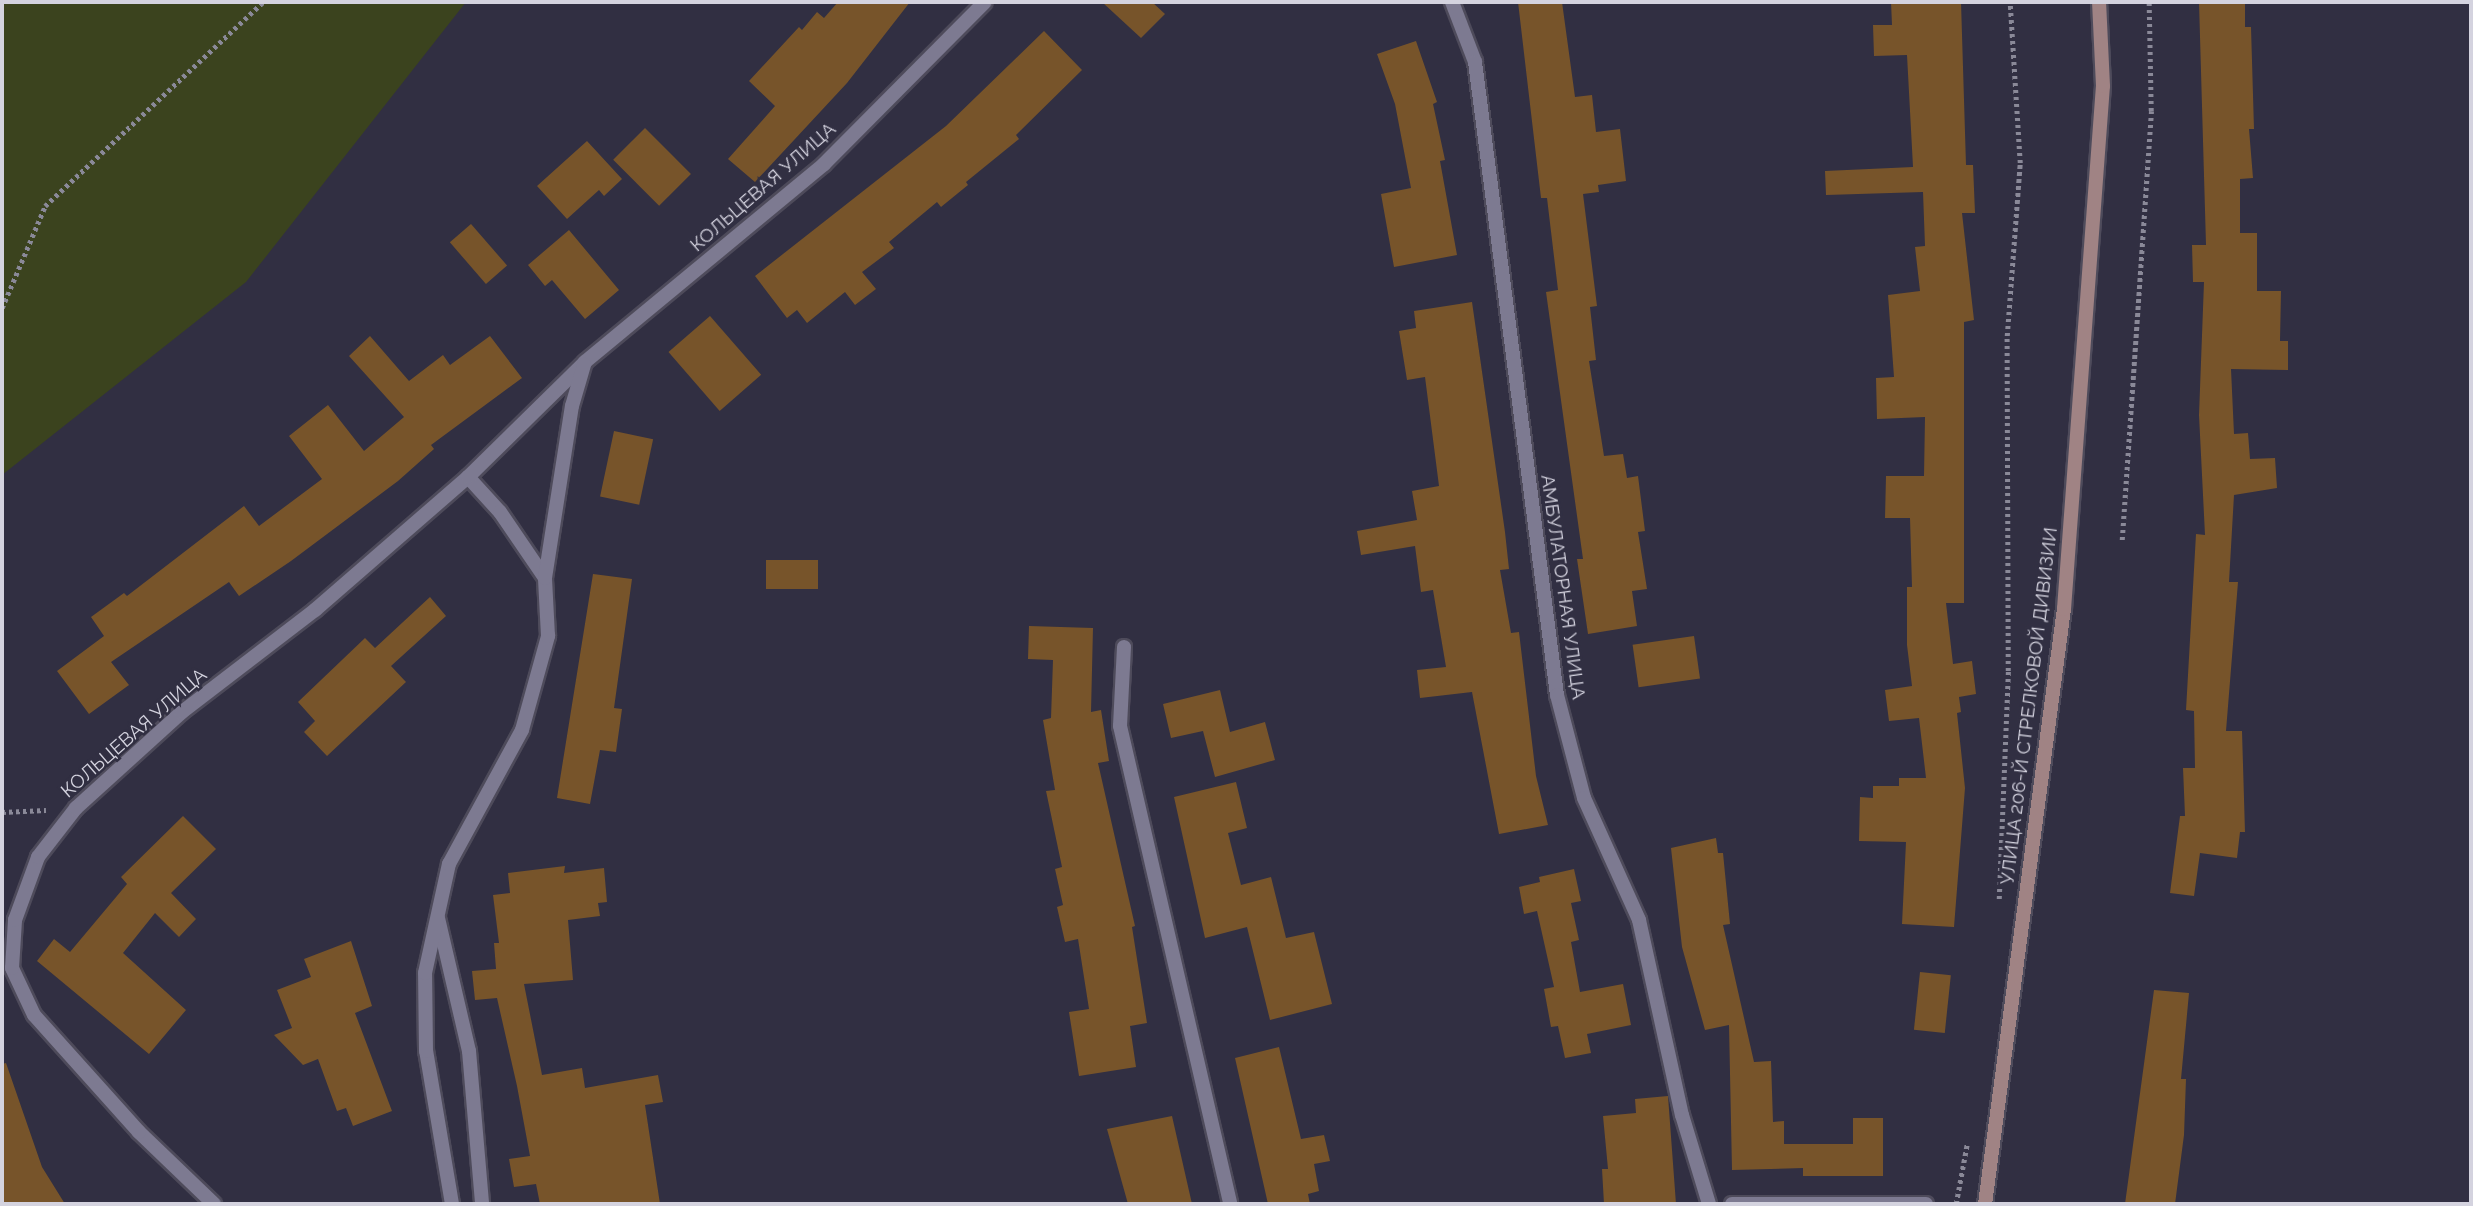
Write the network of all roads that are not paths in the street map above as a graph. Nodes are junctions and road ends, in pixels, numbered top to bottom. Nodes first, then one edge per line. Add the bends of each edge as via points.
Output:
1 (985, 2) edge
2 (1452, 2) edge
3 (2099, 2) edge
4 (585, 362) junction
5 (468, 477) junction
6 (545, 578) junction
7 (1124, 647) dead end
8 (438, 918) junction
9 (214, 1204) edge
10 (452, 1204) edge
11 (482, 1204) edge
12 (1230, 1204) edge
13 (1710, 1204) edge
14 (1732, 1204) edge
15 (1926, 1204) edge
16 (1985, 1204) edge

1 - 4 street, КОЛЬЦЕВАЯ УЛИЦА via 824,164
2 - 13 street, АМБУЛАТОРНАЯ УЛИЦА via 1475,62 1557,695 1584,797 1639,920 1682,1115
3 - 16 main road, УЛИЦА 206-Й СТРЕЛКОВОЙ ДИВИЗИИ via 2103,86 2064,609
4 - 5 street, КОЛЬЦЕВАЯ УЛИЦА
4 - 6 street via 572,406
5 - 6 street via 500,512
5 - 9 street, КОЛЬЦЕВАЯ УЛИЦА via 315,610 182,712 76,808 38,857 15,920 12,968 34,1015 139,1132
6 - 8 street via 548,636 522,730 449,864
7 - 12 street via 1120,726
8 - 10 street via 425,973 426,1051
8 - 11 street via 470,1051
14 - 15 street

